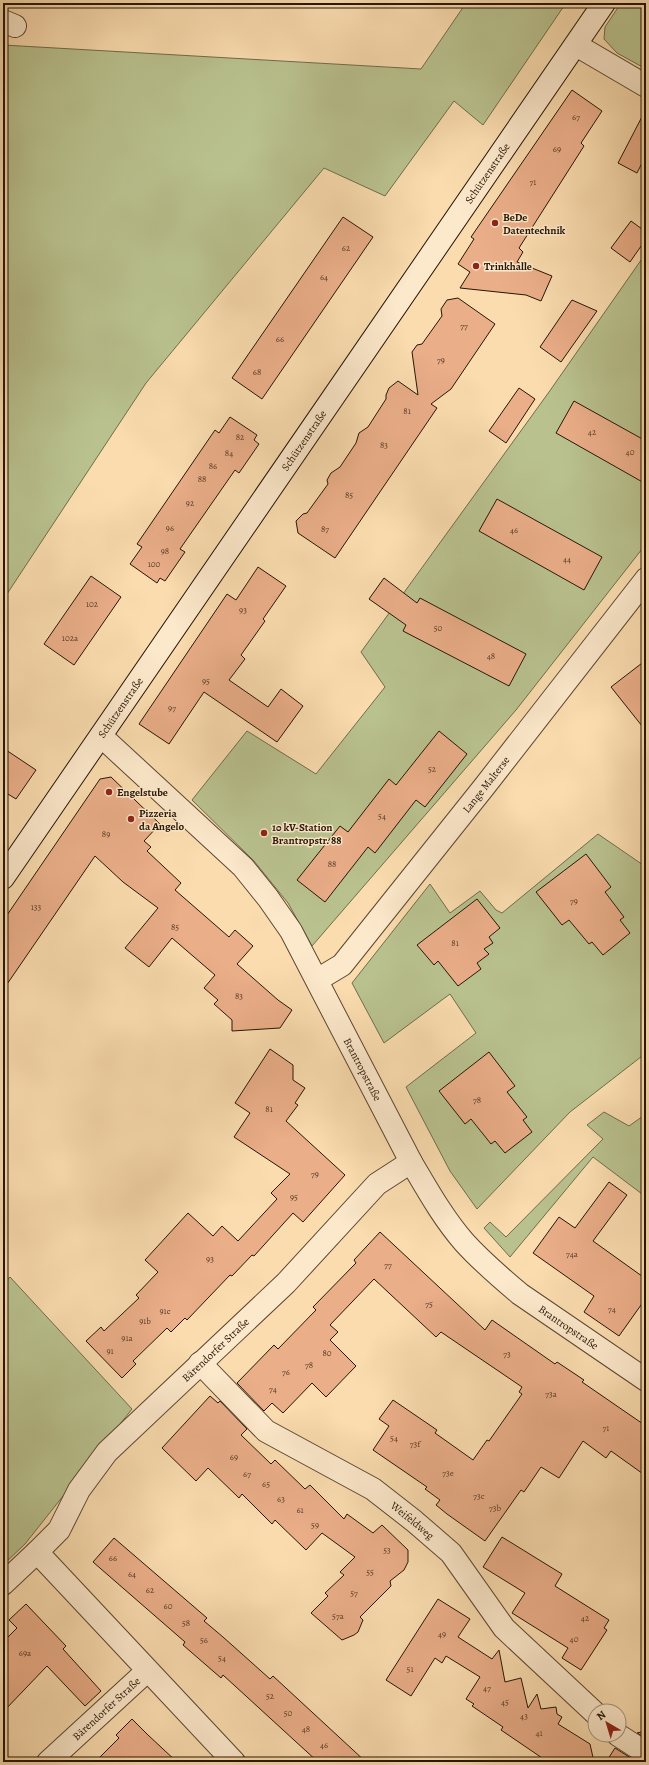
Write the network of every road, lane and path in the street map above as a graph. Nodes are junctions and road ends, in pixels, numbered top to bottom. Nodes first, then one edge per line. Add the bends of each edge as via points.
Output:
1 (604, 3) edge
2 (576, 45) junction
3 (646, 86) edge
4 (646, 579) edge
5 (101, 736) junction
6 (3, 878) edge
7 (317, 980) junction
8 (411, 1162) junction
9 (200, 1363) junction
10 (646, 1380) edge
11 (37, 1552) junction
12 (3, 1584) edge
13 (147, 1671) junction
14 (587, 1706) edge
15 (627, 1741) edge
16 (646, 1753) edge
17 (48, 1762) edge
18 (234, 1762) edge

1 - 2 street, Schützenstraße
2 - 3 street
2 - 5 street, Schützenstraße
4 - 7 street, Lange Malterse via 342,965
5 - 6 street, Schützenstraße
5 - 7 street, Brantropstraße via 243,867 291,931
7 - 8 street, Brantropstraße
8 - 9 street, Bärendorfer Straße via 377,1184 286,1283
8 - 10 street, Brantropstraße via 429,1193 464,1241 502,1279
9 - 11 street, Bärendorfer Straße via 107,1452 79,1490 59,1530
9 - 14 street, Weifeldweg via 266,1431 373,1489 451,1553 504,1628
11 - 12 street, Bärendorfer Straße
11 - 13 street, Bärendorfer Straße
13 - 17 street, Bärendorfer Straße
13 - 18 street, Bärendorfer Straße
15 - 16 street

